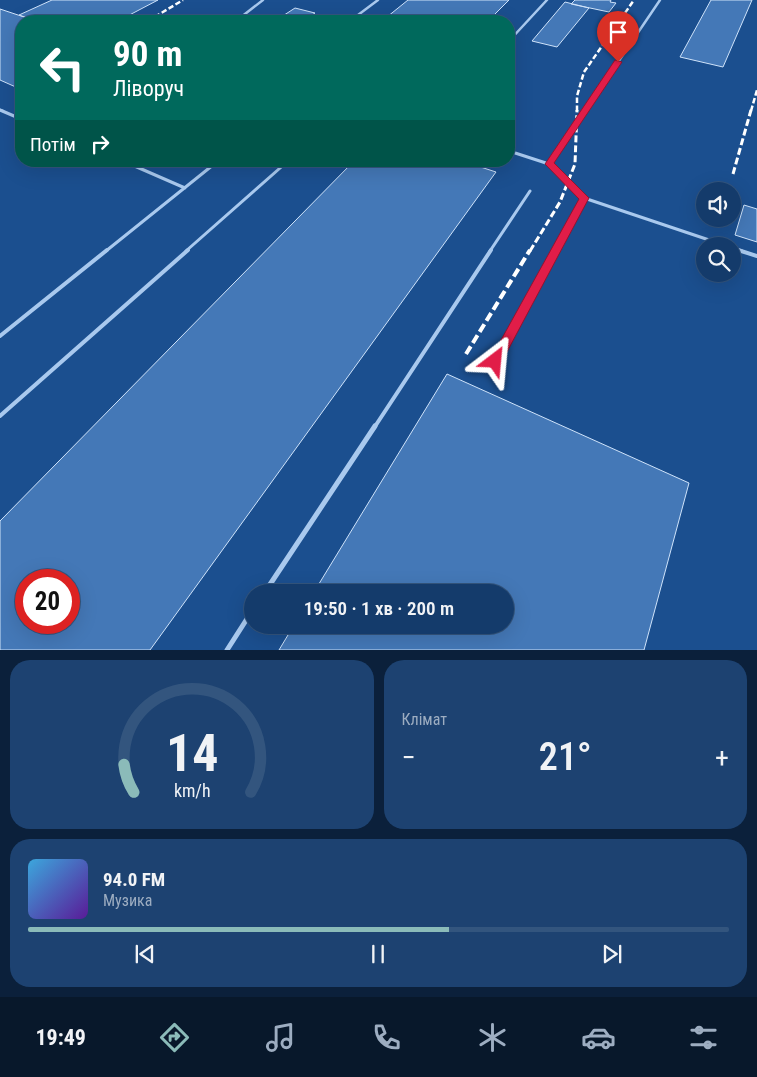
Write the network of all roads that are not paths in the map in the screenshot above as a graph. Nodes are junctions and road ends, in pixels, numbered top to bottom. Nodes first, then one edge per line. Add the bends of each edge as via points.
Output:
1 (263, 0) edge
2 (378, 0) edge
3 (548, 0) edge
4 (660, 0) edge
5 (244, 15) edge
6 (358, 15) edge
7 (515, 35) edge
8 (0, 110) edge
9 (15, 116) edge
10 (515, 153) edge
11 (549, 164) junction
12 (137, 167) edge
13 (211, 167) edge
14 (281, 167) edge
15 (185, 188) junction
16 (530, 190) dead end
17 (584, 198) junction
18 (700, 237) edge
19 (741, 251) edge
20 (757, 256) edge
21 (0, 336) edge
22 (495, 361) dead end
23 (0, 416) edge
24 (270, 584) edge
25 (244, 623) edge
26 (227, 650) edge

1 - 5 lane
2 - 6 lane
3 - 7 lane
4 - 11 lane
8 - 9 lane
10 - 11 lane
11 - 17 lane
12 - 15 lane
13 - 15 lane
14 - 23 lane
15 - 21 lane
16 - 24 lane
17 - 18 lane
17 - 22 lane
19 - 20 lane
25 - 26 lane

